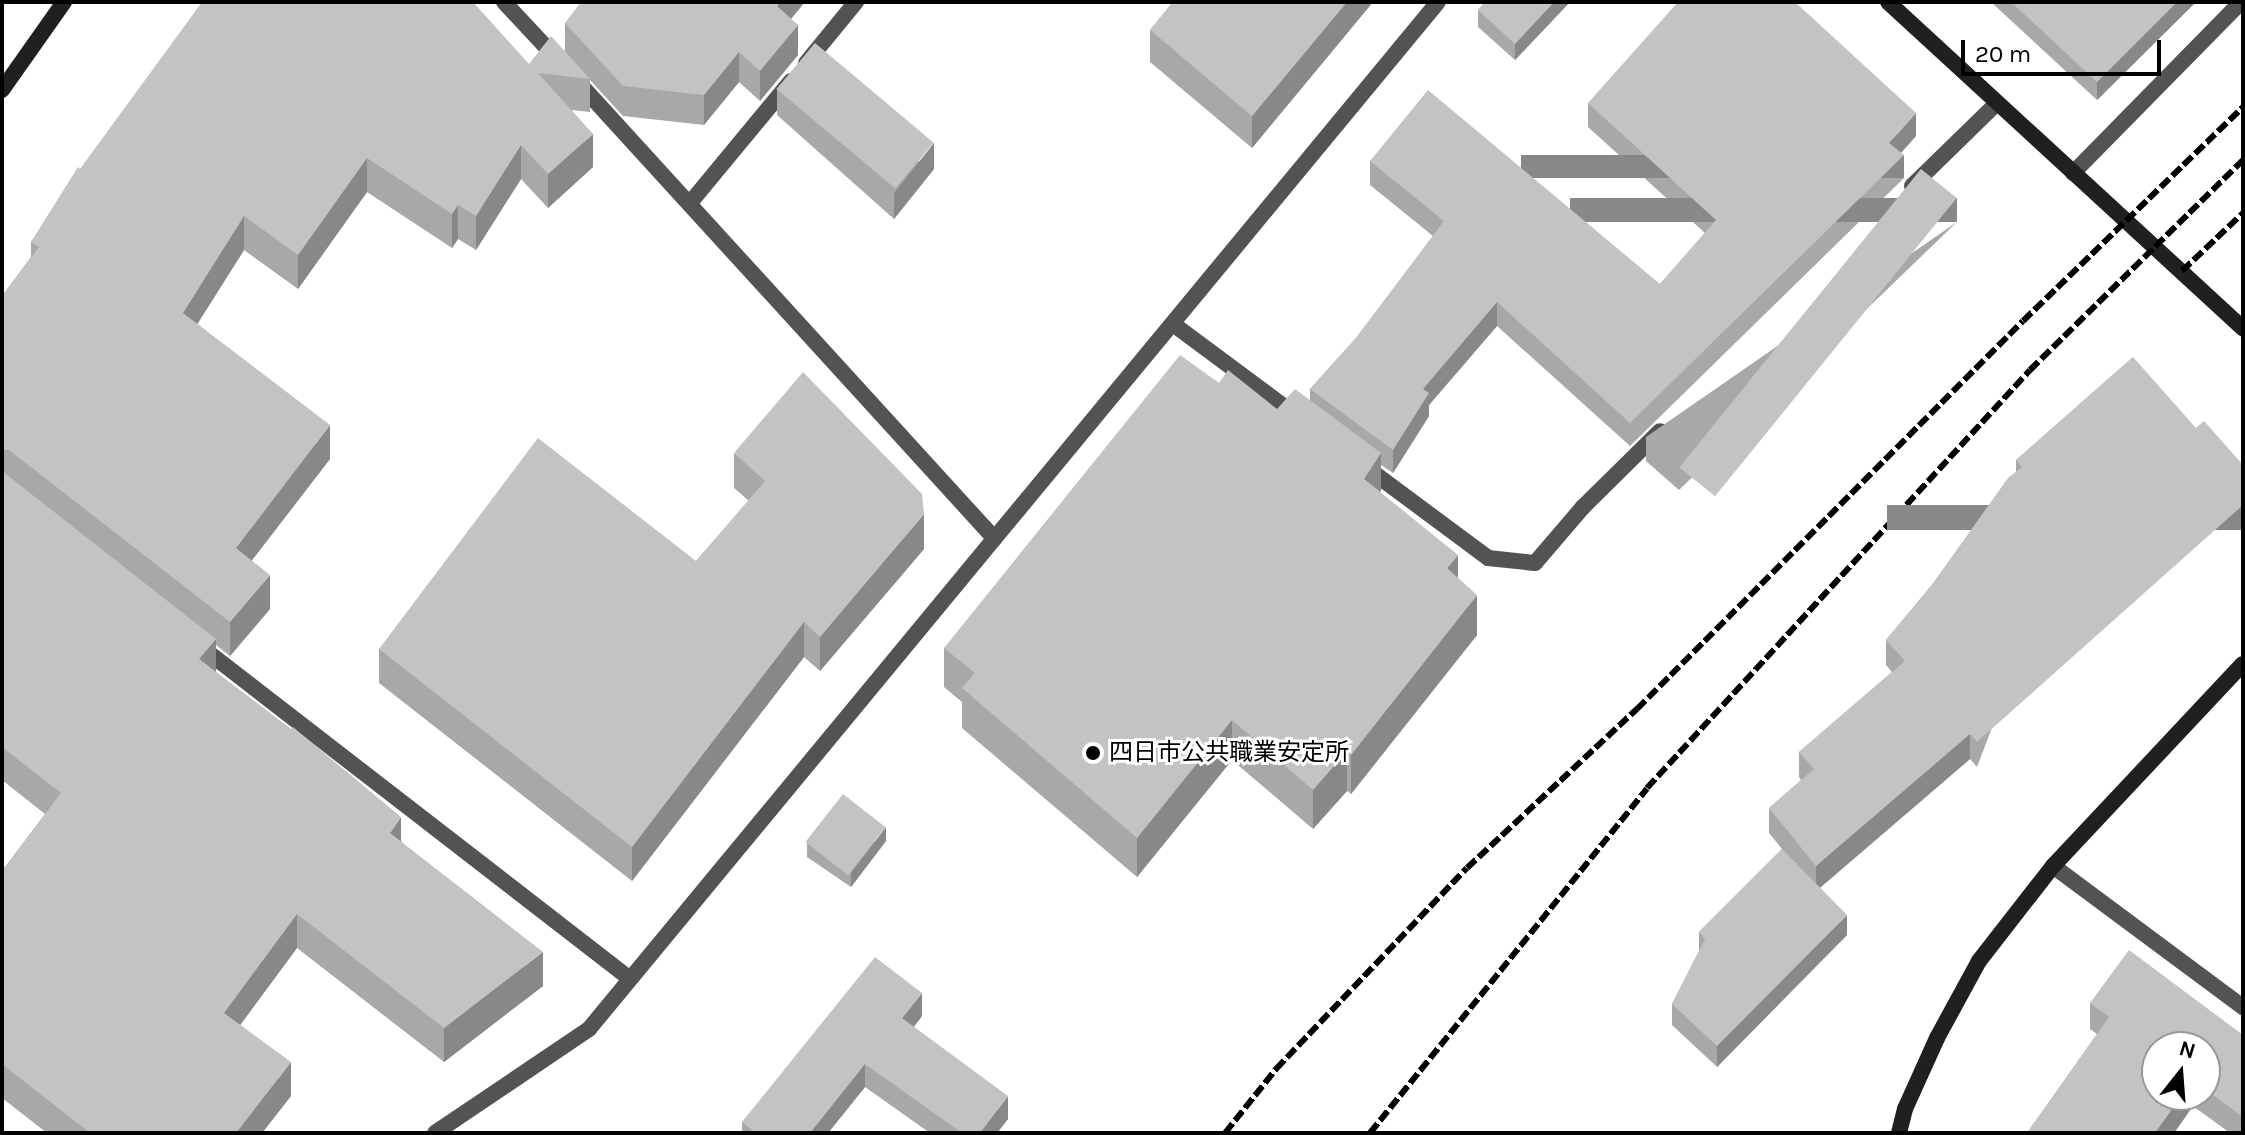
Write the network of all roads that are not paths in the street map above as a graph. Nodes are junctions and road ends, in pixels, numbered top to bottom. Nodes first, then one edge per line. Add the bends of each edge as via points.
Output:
1 (64, 2) edge
2 (504, 2) edge
3 (856, 2) edge
4 (1438, 2) edge
5 (1888, 2) edge
6 (2241, 2) edge
7 (2, 90) edge
8 (1997, 103) junction
9 (2073, 173) junction
10 (1896, 201) edge
11 (690, 203) junction
12 (1173, 324) junction
13 (2243, 329) edge
14 (1672, 420) edge
15 (1311, 427) edge
16 (1349, 455) edge
17 (994, 538) junction
18 (190, 638) edge
19 (2243, 664) edge
20 (2053, 866) junction
21 (629, 978) junction
22 (2243, 1007) edge
23 (435, 1133) edge
24 (1899, 1133) edge

1 - 7 street
2 - 11 street
3 - 11 street
4 - 12 street
5 - 8 street
6 - 9 street
8 - 9 street
8 - 10 street
9 - 13 street
11 - 17 street
12 - 15 street
12 - 17 street
14 - 16 street via 1583,507 1535,563 1488,558
17 - 21 street
18 - 21 street
19 - 20 street
20 - 22 street
20 - 24 street via 1979,961 1937,1038
21 - 23 street via 589,1029

